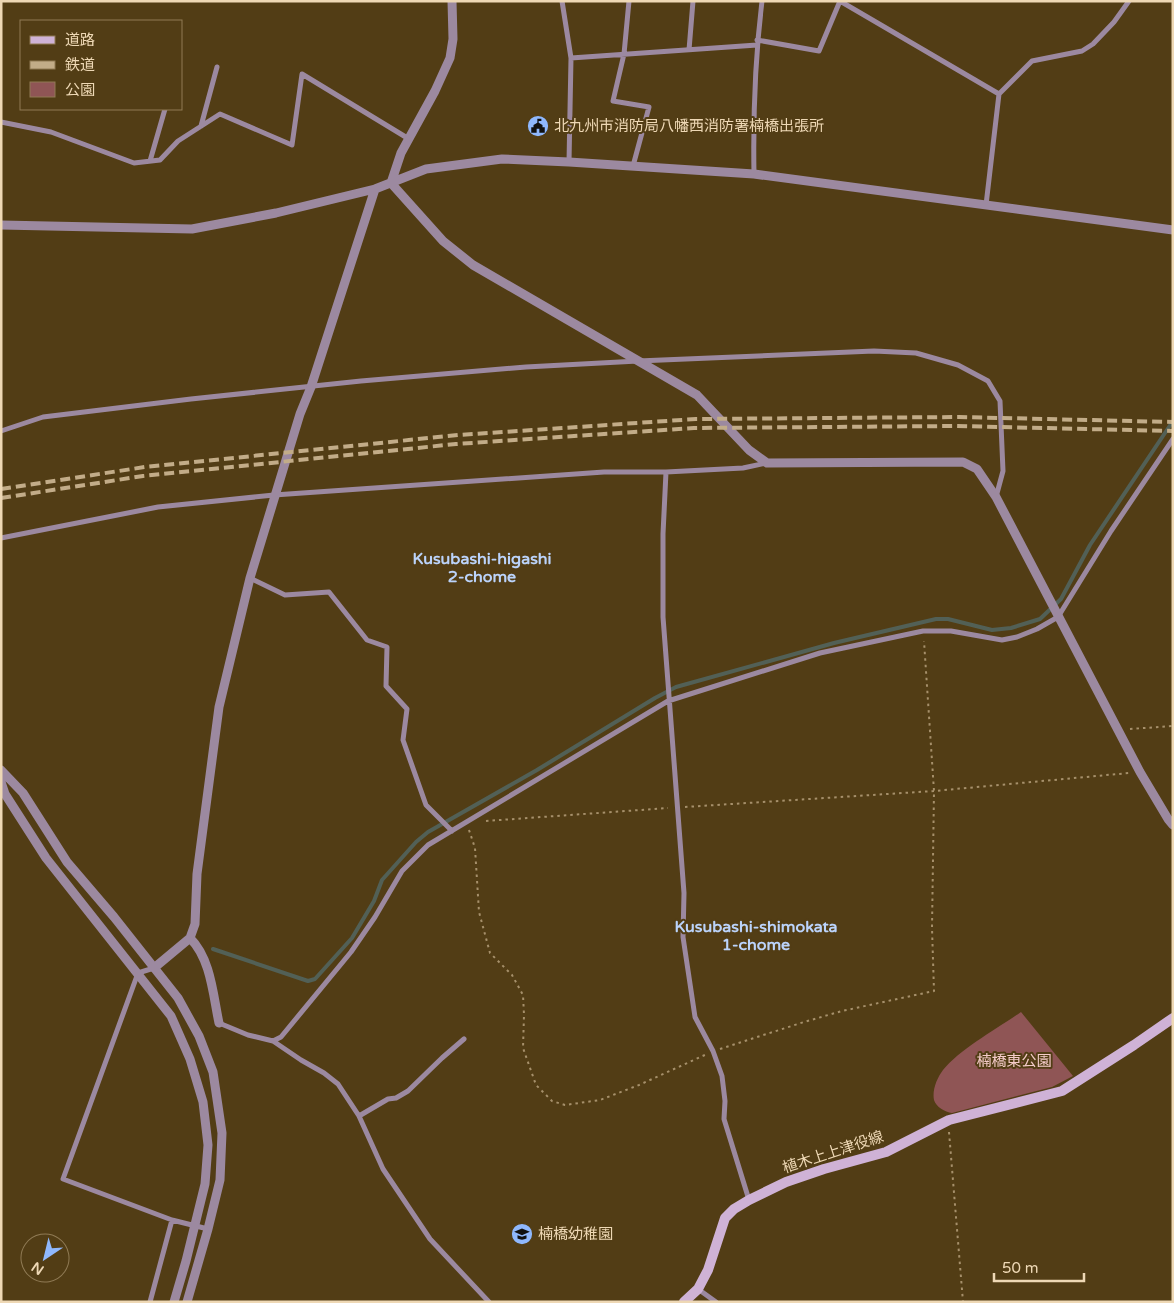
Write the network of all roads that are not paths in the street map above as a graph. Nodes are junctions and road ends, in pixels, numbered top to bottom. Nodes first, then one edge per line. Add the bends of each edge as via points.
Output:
1 (452, 1) edge
2 (562, 1) edge
3 (629, 1) edge
4 (693, 1) edge
5 (762, 1) edge
6 (840, 1) edge
7 (1129, 1) edge
8 (757, 43) junction
9 (689, 50) junction
10 (624, 54) junction
11 (571, 58) junction
12 (217, 67) dead end
13 (999, 94) junction
14 (165, 110) edge
15 (1, 122) edge
16 (201, 126) junction
17 (409, 139) junction
18 (150, 161) junction
19 (569, 162) junction
20 (633, 166) junction
21 (754, 174) junction
22 (391, 183) junction
23 (375, 189) junction
24 (986, 205) junction
25 (1, 225) edge
26 (1173, 230) edge
27 (638, 361) junction
28 (311, 387) junction
29 (1, 431) edge
30 (1173, 439) edge
31 (1170, 445) edge
32 (767, 463) junction
33 (666, 472) junction
34 (274, 496) junction
35 (996, 497) junction
36 (1, 538) edge
37 (250, 578) junction
38 (1058, 617) junction
39 (668, 701) junction
40 (1, 770) edge
41 (1, 782) edge
42 (1173, 825) edge
43 (452, 831) junction
44 (190, 938) junction
45 (154, 968) junction
46 (138, 973) junction
47 (1173, 1018) edge
48 (218, 1023) joint
49 (464, 1039) dead end
50 (273, 1041) junction
51 (359, 1116) junction
52 (749, 1200) junction
53 (172, 1220) junction
54 (194, 1226) junction
55 (208, 1229) junction
56 (698, 1289) junction
57 (150, 1302) edge
58 (174, 1302) edge
59 (187, 1302) edge
60 (489, 1302) edge
61 (684, 1302) edge
62 (716, 1302) edge

1 - 17 street via 450,58
2 - 11 street
3 - 10 street
4 - 9 street
5 - 8 street
6 - 8 street via 819,51
6 - 13 street
7 - 13 street via 1093,44 1082,51 1032,61
8 - 9 street
8 - 21 street via 753,106
9 - 10 street
10 - 11 street
10 - 20 street via 613,101 649,107
11 - 19 street
12 - 16 street
13 - 24 street
14 - 18 street
15 - 18 street via 51,132 134,163
16 - 17 street via 220,114 292,145 302,74
16 - 18 street via 178,141 160,160
17 - 22 street
19 - 20 street
19 - 22 street via 502,159 426,169
20 - 21 street
21 - 24 street
22 - 23 street
22 - 27 street via 443,241 473,265
23 - 25 street via 192,229
23 - 28 street
24 - 26 street
27 - 28 street via 526,367
27 - 32 street via 697,395 749,450
27 - 35 street via 874,351 916,353 958,365 988,381 1000,401 1003,471
28 - 29 street via 43,417
28 - 34 street
30 - 31 street
31 - 38 street via 1111,531
32 - 33 street via 743,468
32 - 35 street via 963,462 977,470
33 - 34 street via 604,472
33 - 39 street via 662,617
34 - 36 street via 158,507
34 - 37 street
35 - 38 street
37 - 43 street via 285,595 329,592 367,640 387,646 386,686 407,709 403,740 426,805
37 - 44 street via 220,707 197,874 195,924
38 - 39 street via 1031,632 1002,640 951,630 923,631 820,653
38 - 42 street via 1140,772
39 - 43 street
39 - 52 street via 684,893 683,937 695,1017 722,1076 724,1119
40 - 45 street via 23,793 67,862
41 - 46 street via 5,794 46,858
43 - 50 street via 428,845 402,871 351,952 281,1038
44 - 45 street
44 - 48 street via 200,948 212,985
45 - 46 street
45 - 55 street via 178,998 199,1036 213,1072 222,1133 220,1180
46 - 53 street via 63,1179
46 - 54 street via 171,1016 190,1059 203,1102 208,1145 204,1184
47 - 52 main road, 植木上上津役線 via 1062,1091 948,1120 886,1152 824,1168
48 - 50 street
49 - 51 street via 408,1092 388,1099
50 - 51 street via 338,1084
51 - 60 street via 383,1169 430,1239
52 - 56 main road, 植木上上津役線 via 734,1208 725,1218 708,1270
53 - 54 street
53 - 57 street
54 - 55 street
54 - 58 street
55 - 59 street
56 - 61 main road, 植木上上津役線
56 - 62 street

